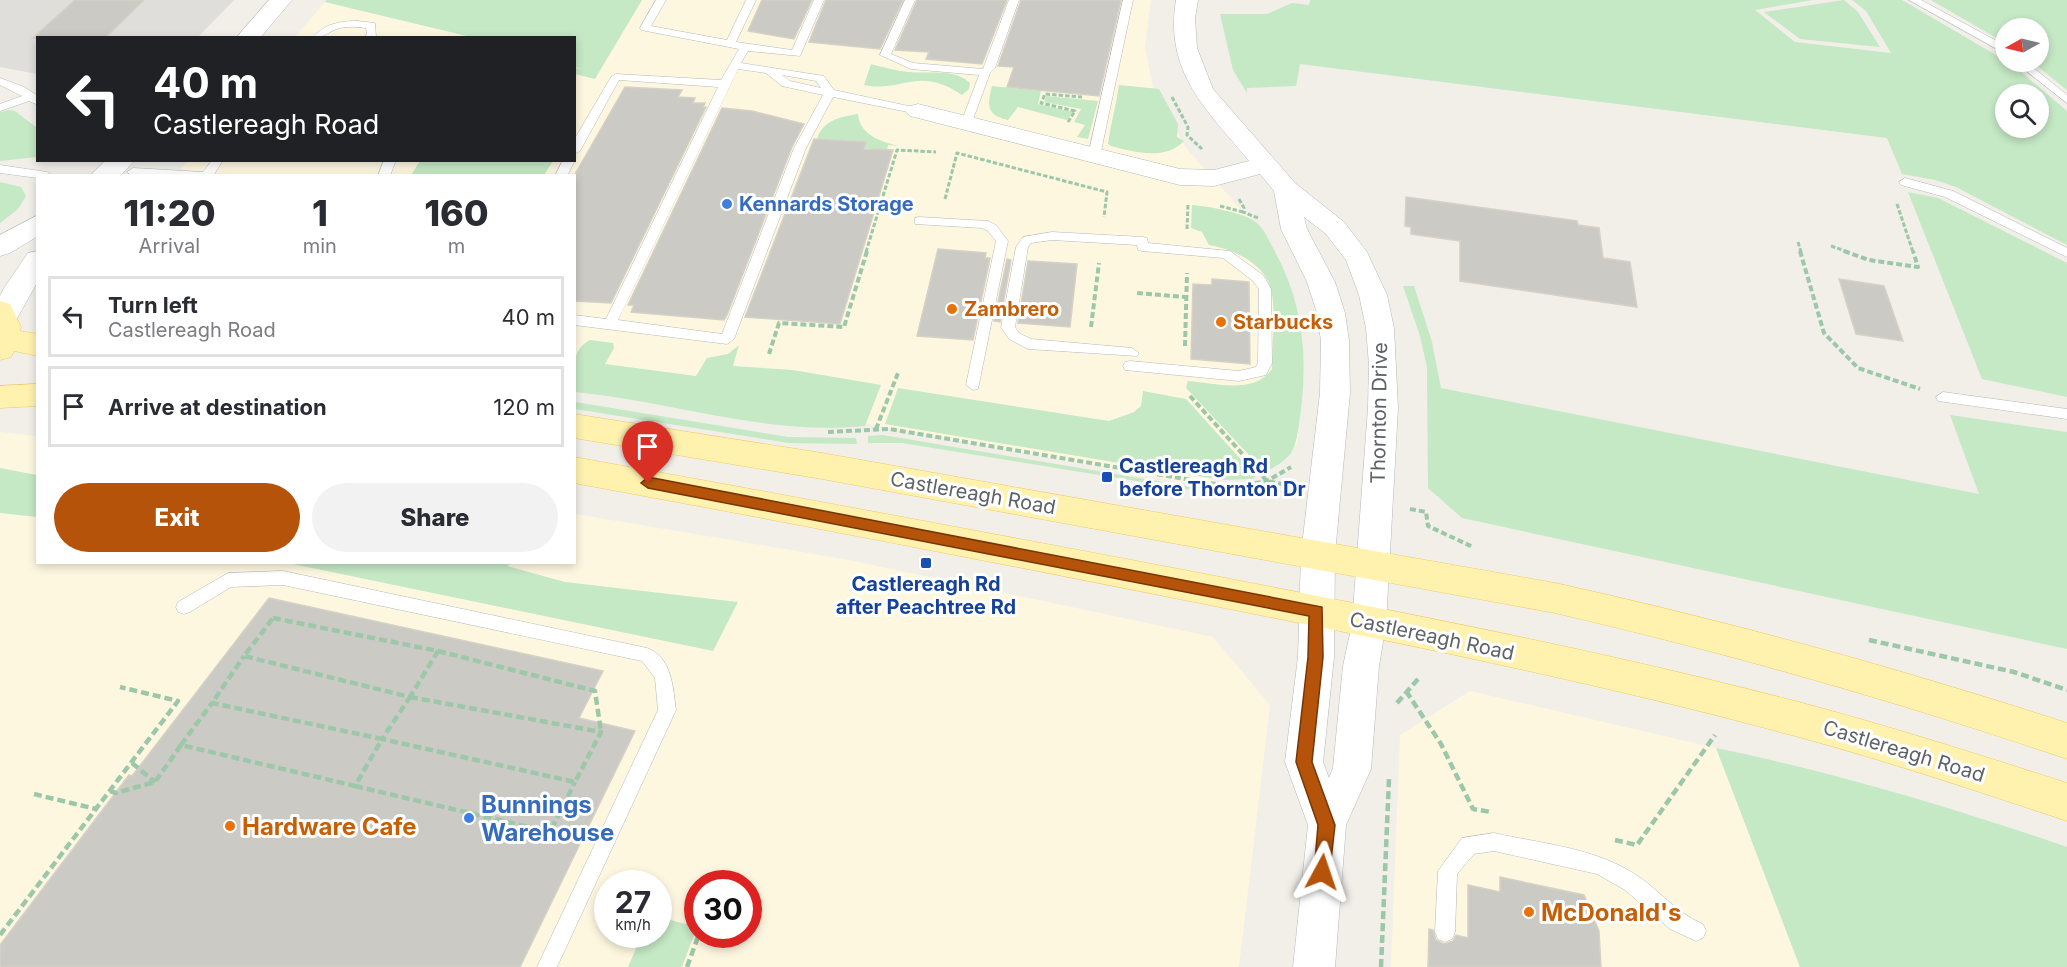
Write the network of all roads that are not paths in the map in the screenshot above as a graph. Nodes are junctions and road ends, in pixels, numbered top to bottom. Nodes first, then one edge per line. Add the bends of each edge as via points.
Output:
1 (281, 0) edge
2 (662, 0) edge
3 (751, 0) edge
4 (819, 0) edge
5 (910, 0) edge
6 (1014, 0) edge
7 (1128, 0) edge
8 (1187, 0) edge
9 (1914, 0) edge
10 (249, 36) edge
11 (320, 36) edge
12 (371, 36) edge
13 (730, 44) junction
14 (1995, 45) edge
15 (745, 47) junction
16 (734, 65) junction
17 (985, 72) junction
18 (2032, 72) edge
19 (0, 81) edge
20 (725, 84) junction
21 (830, 93) junction
22 (33, 100) edge
23 (2067, 100) edge
24 (0, 108) edge
25 (918, 111) joint
26 (967, 123) junction
27 (576, 147) edge
28 (1094, 156) junction
29 (216, 162) edge
30 (1264, 165) junction
31 (132, 167) edge
32 (0, 169) edge
33 (36, 174) edge
34 (109, 174) edge
35 (189, 174) edge
36 (207, 174) edge
37 (1905, 182) road end
38 (1286, 189) junction
39 (918, 221) dead end
40 (36, 225) edge
41 (0, 247) edge
42 (2067, 253) edge
43 (36, 263) edge
44 (576, 320) edge
45 (610, 324) junction
46 (2, 329) edge
47 (36, 344) edge
48 (1185, 371) joint
49 (973, 384) dead end
50 (36, 395) edge
51 (0, 397) edge
52 (1943, 397) road end
53 (2067, 414) edge
54 (576, 426) edge
55 (576, 470) edge
56 (1318, 554) junction
57 (1374, 565) junction
58 (184, 607) dead end
59 (1317, 611) junction
60 (1369, 624) junction
61 (2067, 741) edge
62 (2067, 802) edge
63 (1327, 825) junction
64 (1696, 931) dead end
65 (1445, 932) dead end
66 (547, 967) edge
67 (1314, 967) edge

1 - 10 street
2 - 13 lane via 645,28
3 - 13 lane
4 - 15 lane via 796,54
5 - 17 lane via 885,55 911,66
6 - 17 lane via 990,68
7 - 28 lane
8 - 30 street, Thornton Drive via 1186,48 1196,78 1215,108
9 - 14 lane
11 - 12 lane via 334,26 354,23 371,25
13 - 15 lane
15 - 16 lane
16 - 20 lane
16 - 21 lane via 771,72 786,84
17 - 26 lane
18 - 23 lane
19 - 22 lane via 20,89
20 - 27 lane via 616,77
20 - 45 lane
21 - 25 lane
21 - 45 lane via 800,148 727,339
22 - 24 lane
25 - 26 street
26 - 28 street
28 - 30 street via 1192,178 1225,177
29 - 36 lane
30 - 38 street, Thornton Drive
31 - 34 street
31 - 35 lane
32 - 33 lane
37 - 42 lane via 1949,194
38 - 56 street via 1294,229 1321,282 1331,313 1335,341 1335,393
38 - 57 street, Thornton Drive via 1335,228 1358,258 1373,296 1383,365
39 - 49 lane via 984,224 1002,241
40 - 41 street
43 - 46 street via 24,278
44 - 45 lane
46 - 47 main road
48 - 48 lane via 1249,376 1261,372 1265,363 1262,283 1227,254 1052,236 1027,240 1022,247 1008,327 1014,336 1028,344
50 - 51 main road
52 - 53 lane
54 - 56 main road, Castlereagh Road
55 - 59 main road, Castlereagh Road
56 - 57 main road, Castlereagh Road
56 - 59 street
57 - 60 street, Thornton Drive
57 - 61 main road, Castlereagh Road via 1676,624 1872,679
58 - 66 lane via 228,580 283,578 647,655 663,675 667,710
59 - 60 main road, Castlereagh Road
59 - 63 street via 1304,762
60 - 62 main road, Castlereagh Road via 1716,698 1941,761
60 - 63 street, Thornton Drive via 1361,666 1352,769
63 - 67 street
64 - 65 lane via 1669,919 1632,883 1613,871 1494,842 1469,845 1448,871

